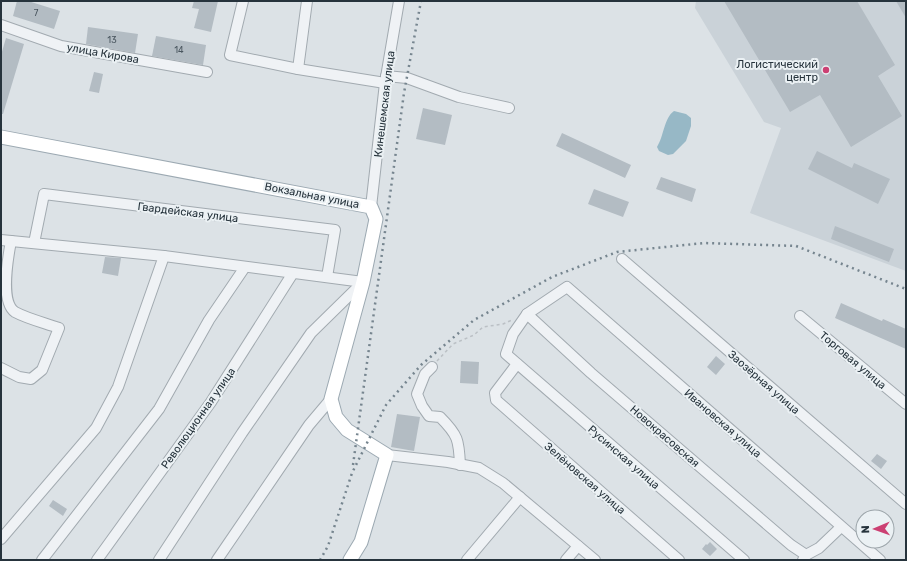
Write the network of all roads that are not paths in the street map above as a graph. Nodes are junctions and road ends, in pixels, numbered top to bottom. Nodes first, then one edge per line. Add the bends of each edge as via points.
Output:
1 (243, 1) edge
2 (307, 1) edge
3 (399, 1) edge
4 (1, 25) edge
5 (298, 69) junction
6 (207, 72) dead end
7 (385, 80) junction
8 (509, 108) dead end
9 (1, 137) edge
10 (371, 207) junction
11 (6, 241) edge
12 (34, 243) junction
13 (164, 256) junction
14 (622, 259) dead end
15 (245, 267) junction
16 (293, 273) junction
17 (327, 277) junction
18 (363, 282) junction
19 (526, 314) junction
20 (800, 316) dead end
21 (517, 364) junction
22 (432, 367) road end
23 (1, 368) edge
24 (332, 399) junction
25 (906, 404) edge
26 (387, 455) junction
27 (460, 465) junction
28 (520, 497) junction
29 (906, 504) edge
30 (842, 527) junction
31 (1, 539) edge
32 (578, 546) junction
33 (868, 557) edge
34 (805, 558) edge
35 (42, 560) edge
36 (97, 560) edge
37 (159, 560) edge
38 (217, 560) edge
39 (350, 560) edge
40 (467, 560) edge
41 (566, 560) edge
42 (595, 560) edge
43 (679, 560) edge
44 (744, 560) edge
45 (880, 560) edge

1 - 5 street via 230,55
2 - 5 street
3 - 7 street, Кинешемская улица
4 - 6 street, улица Кирова via 61,46
5 - 7 street
7 - 8 street via 407,78 459,97
7 - 10 street, Кинешемская улица
9 - 10 main road, Вокзальная улица
10 - 18 main road, Вокзальная улица via 376,219
11 - 12 street
11 - 23 street via 4,281 7,300 14,312 59,328 42,370 32,379 19,377
12 - 13 street
12 - 17 street, Гвардейская улица via 44,194 335,230
13 - 15 street
13 - 31 street via 118,387 96,428
14 - 29 street, Заозёрная улица
15 - 16 street
15 - 35 street via 209,320 159,409
16 - 17 street
16 - 36 street, Революционная улица via 211,402
17 - 18 street
18 - 24 main road, Вокзальная улица
18 - 37 street via 312,332
19 - 21 street, Русинская улица via 513,334 506,354
19 - 30 street, Ивановская улица via 567,287
19 - 34 street, Новокрасовская
20 - 25 street, Торговая улица
21 - 43 street, Зелёновская улица via 495,393 496,400
21 - 44 street, Русинская улица
22 - 27 street via 425,374 417,394 429,416 440,417 451,427 459,443
24 - 26 main road, Вокзальная улица via 336,417 347,430
24 - 38 street via 309,424
26 - 27 street
26 - 39 main road via 361,542
27 - 28 street via 478,468
28 - 32 street
28 - 40 street
30 - 33 street, Ивановская улица
30 - 34 street
32 - 41 street
32 - 42 street
33 - 45 street, Ивановская улица

